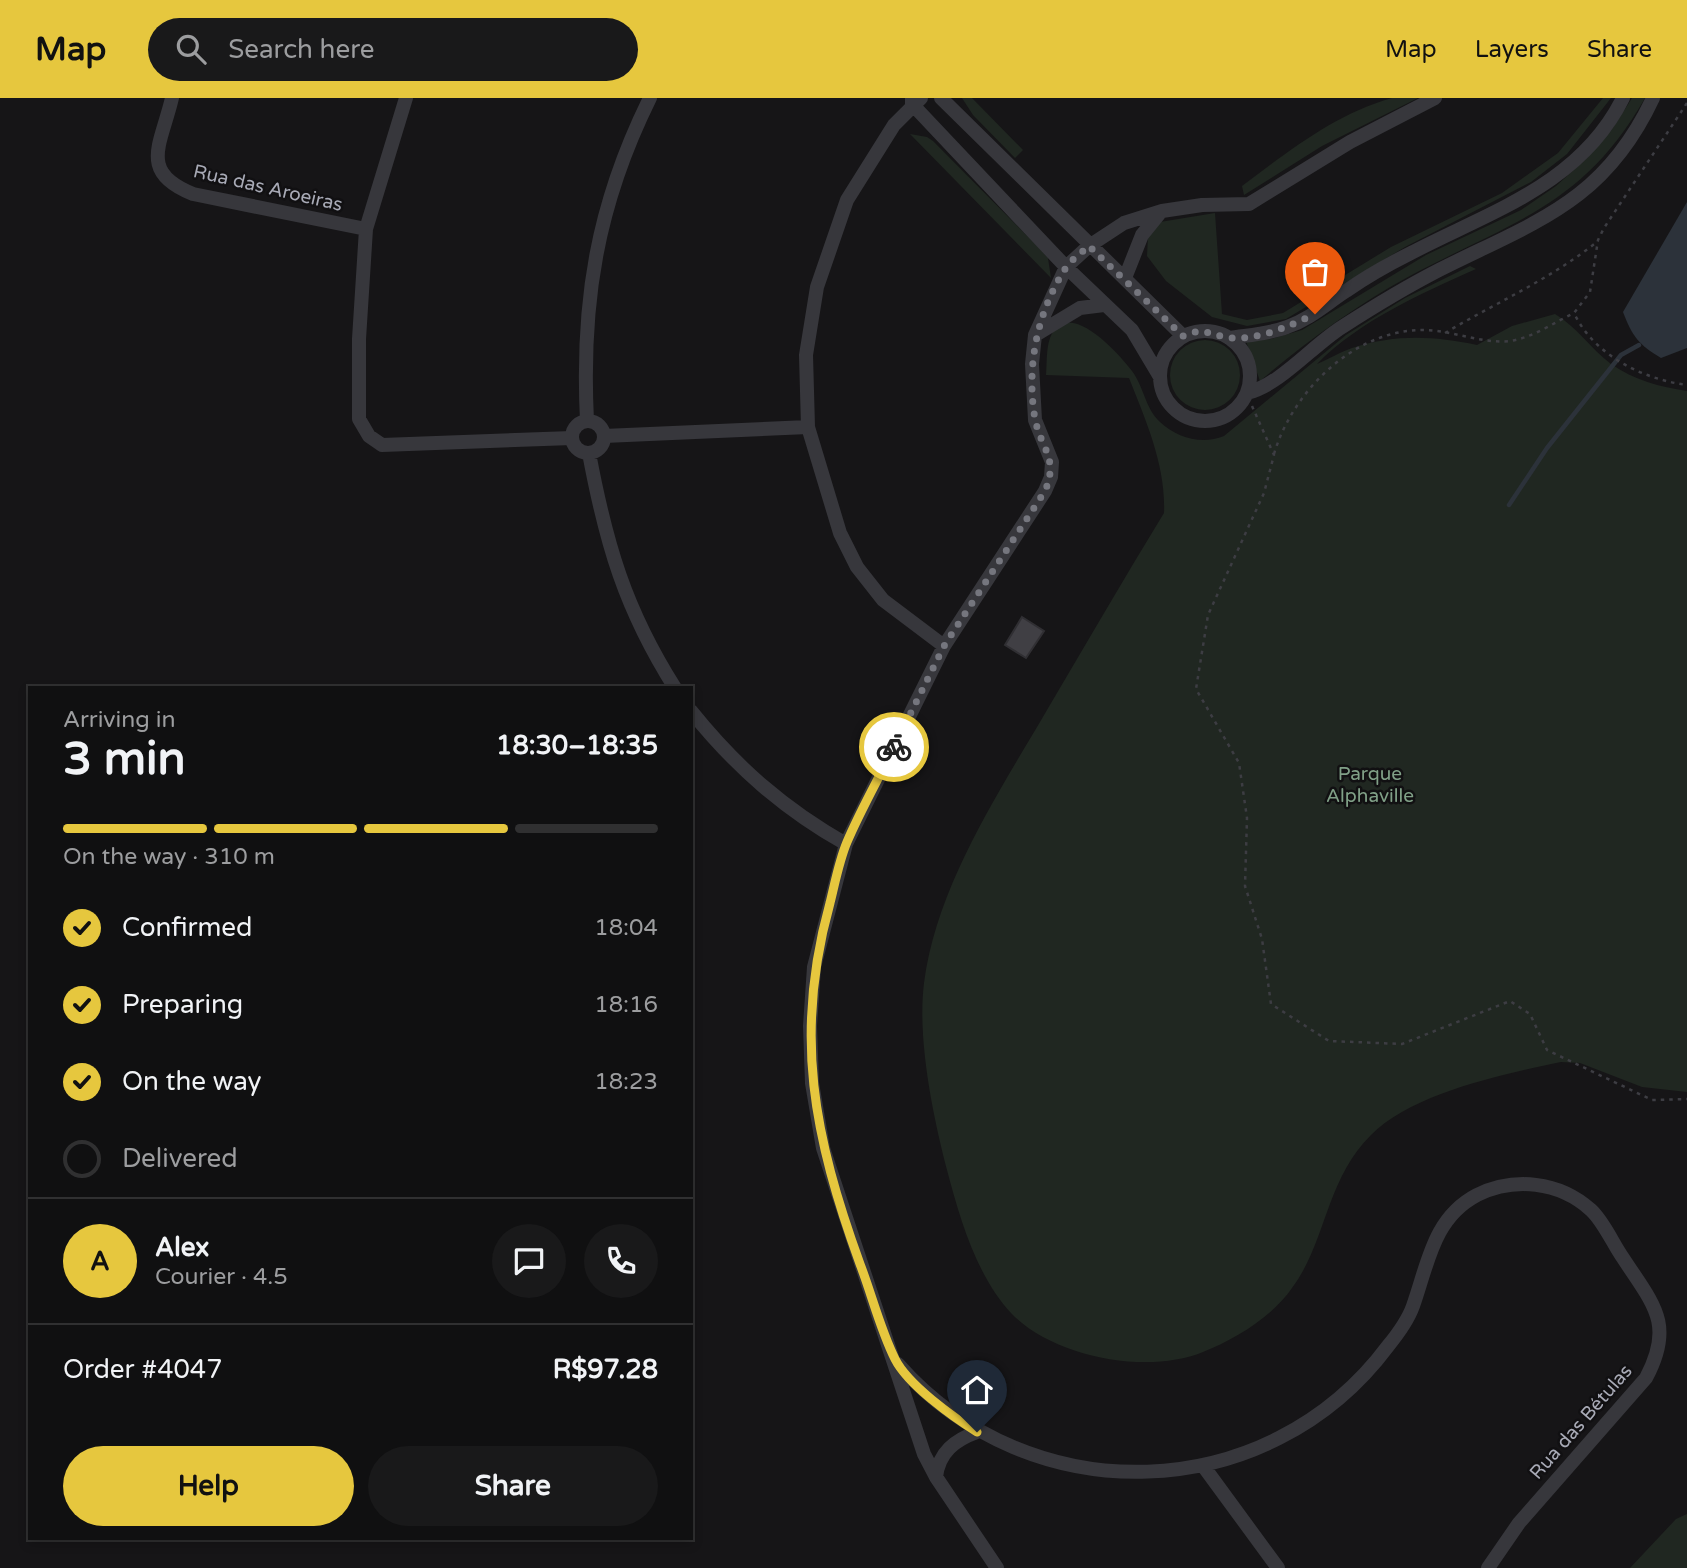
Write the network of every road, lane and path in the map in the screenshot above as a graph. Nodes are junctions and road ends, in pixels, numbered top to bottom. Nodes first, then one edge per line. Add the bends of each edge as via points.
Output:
1 (172, 98) edge
2 (407, 98) edge
3 (650, 98) edge
4 (941, 98) edge
5 (1435, 98) edge
6 (1623, 98) edge
7 (1653, 98) edge
8 (915, 100) edge
9 (1687, 103) edge
10 (1162, 211) junction
11 (366, 229) junction
12 (1598, 240) junction
13 (1089, 246) junction
14 (1066, 267) junction
15 (1125, 278) junction
16 (1104, 305) junction
17 (1574, 313) junction
18 (1445, 333) junction
19 (1035, 335) junction
20 (1183, 336) junction
21 (1229, 338) junction
22 (1160, 377) junction
23 (1687, 385) edge
24 (1247, 393) junction
25 (587, 421) junction
26 (808, 427) junction
27 (604, 436) junction
28 (572, 438) junction
29 (589, 453) junction
30 (1274, 456) junction
31 (944, 646) junction
32 (674, 686) edge
33 (693, 713) edge
34 (846, 844) junction
35 (1687, 1099) edge
36 (895, 1360) junction
37 (977, 1432) junction
38 (1204, 1467) junction
39 (936, 1478) junction
40 (997, 1568) edge
41 (1278, 1568) edge
42 (1489, 1568) edge

1 - 11 street, Rua das Aroeiras via 156,163 172,185 193,194
2 - 11 street
3 - 25 street via 606,206 587,304
4 - 13 street
5 - 10 street via 1350,142 1249,204
6 - 21 street via 1590,144 1538,190 1411,253 1286,328
7 - 24 street via 1619,157 1549,218 1417,283 1340,328 1264,389
8 - 14 street
8 - 26 street via 846,200 817,287 806,355
9 - 12 path
10 - 13 street via 1124,223
10 - 15 street via 1142,235
11 - 28 street via 358,402 359,419 369,436 382,445 401,446
12 - 17 path via 1590,292
12 - 18 path via 1555,274
13 - 14 street
13 - 15 street
14 - 16 street
14 - 19 street
15 - 20 street
16 - 19 street via 1080,309
16 - 22 street via 1132,330
17 - 18 path via 1510,341
17 - 23 path via 1588,338 1632,368 1658,380
18 - 30 path via 1397,333 1344,358 1318,379 1292,412
19 - 31 street via 1035,420 1052,463 1051,477
20 - 21 street via 1207,331
20 - 22 street via 1167,352
21 - 24 street via 1248,362
22 - 24 street via 1171,406 1196,420 1224,417
24 - 30 path
25 - 27 street via 599,425
25 - 28 street via 576,426
26 - 27 street
26 - 31 street via 840,533 858,567 883,600
27 - 29 street via 600,448
28 - 29 street via 577,449
29 - 32 street via 621,583 645,640
30 - 35 path via 1264,493 1208,615 1196,689 1239,763 1247,818 1245,886 1262,939 1271,1004 1329,1041 1402,1044 1510,1001 1530,1014 1547,1050 1652,1100
31 - 34 street
33 - 34 street via 770,795
34 - 36 street via 814,967 811,1083 823,1148 848,1231
36 - 37 street, Rua das Bétulas via 957,1420
36 - 39 street
37 - 38 street, Rua das Bétulas via 1054,1462 1121,1472
37 - 39 street via 947,1450
38 - 41 street
38 - 42 street, Rua das Bétulas via 1294,1432 1336,1404 1365,1376 1412,1310 1437,1233 1454,1211 1477,1195 1505,1185 1538,1183 1591,1210 1655,1307 1659,1354 1646,1378 1519,1523
39 - 40 street

